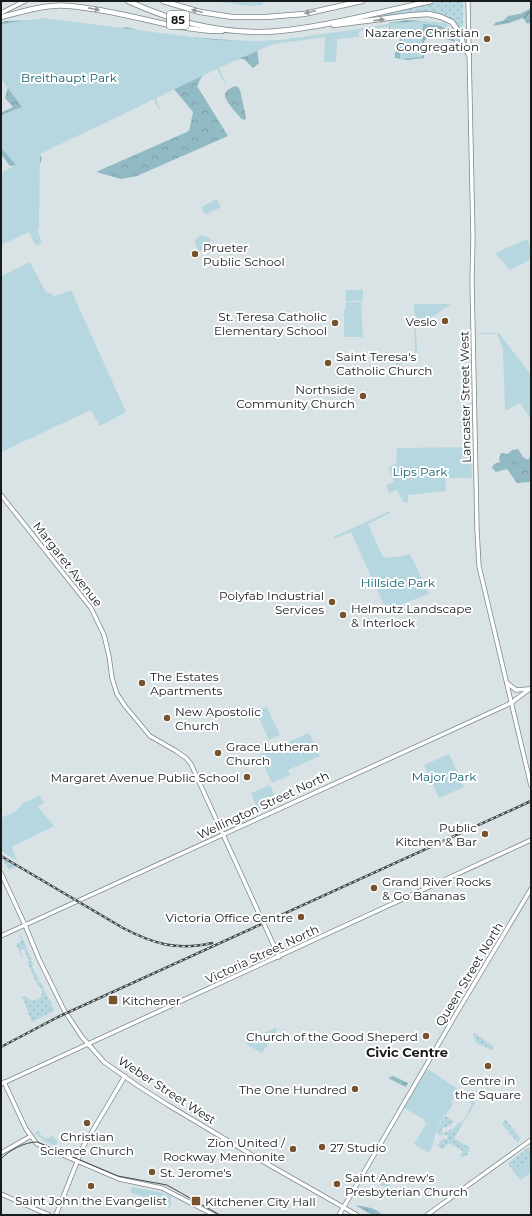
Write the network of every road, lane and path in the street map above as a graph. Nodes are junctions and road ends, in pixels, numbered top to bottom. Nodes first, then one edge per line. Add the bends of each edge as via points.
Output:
1 (25, 1) edge
2 (128, 1) edge
3 (163, 1) edge
4 (362, 1) edge
5 (431, 1) edge
6 (468, 2) edge
7 (1, 13) edge
8 (1, 17) edge
9 (312, 26) junction
10 (232, 30) junction
11 (469, 55) junction
12 (1, 495) edge
13 (507, 683) junction
14 (530, 688) edge
15 (511, 703) junction
16 (531, 786) edge
17 (223, 834) junction
18 (531, 840) edge
19 (1, 873) edge
20 (531, 890) edge
21 (25, 925) junction
22 (1, 936) edge
23 (279, 957) junction
24 (88, 1044) junction
25 (125, 1076) junction
26 (3, 1083) edge
27 (30, 1136) junction
28 (531, 1140) edge
29 (1, 1153) edge
30 (78, 1162) junction
31 (1, 1194) edge
32 (344, 1208) junction
33 (49, 1215) edge
34 (56, 1215) edge
35 (214, 1215) edge
36 (339, 1215) edge
37 (357, 1215) edge
38 (427, 1215) edge

1 - 7 main road
2 - 10 highway, 85 via 172,19
4 -> 3 highway, 85 via 304,14 266,17 232,17 200,12
5 - 9 highway, 85
6 - 11 main road, Lancaster Street West
8 -> 10 highway via 69,5 184,28
9 - 10 highway, 85 via 285,31
9 -> 11 highway via 429,14 452,22 460,33
11 - 13 main road, Lancaster Street West via 478,561
12 - 17 main road, Margaret Avenue via 91,608 104,635 112,678 124,706 145,732 176,751 191,764
13 - 14 main road via 516,690
13 - 15 main road, Lancaster Street West
14 - 15 main road, Wellington Street North
15 - 16 main road, Lancaster Street West
15 - 17 main road, Wellington Street North
17 - 21 main road, Wellington Street North
17 - 23 main road, Margaret Avenue, bridge
18 - 23 main road, Victoria Street North
19 - 21 main road, Weber Street West
20 - 32 main road, Queen Street North
21 - 22 main road, Wellington Street North
21 - 24 main road, Weber Street West via 64,1010
23 - 24 main road, Victoria Street North
24 - 25 main road, Weber Street West via 104,1062
24 - 26 main road, Victoria Street North
25 - 30 main road via 91,1134
25 - 32 main road, Weber Street West via 173,1108
26 - 27 main road
27 - 29 main road
27 - 30 main road via 37,1144
28 - 38 main road
30 - 34 main road
30 - 35 main road via 119,1179 162,1188
31 - 33 main road
32 - 36 main road, Queen Street North
32 - 37 main road, Weber Street West

